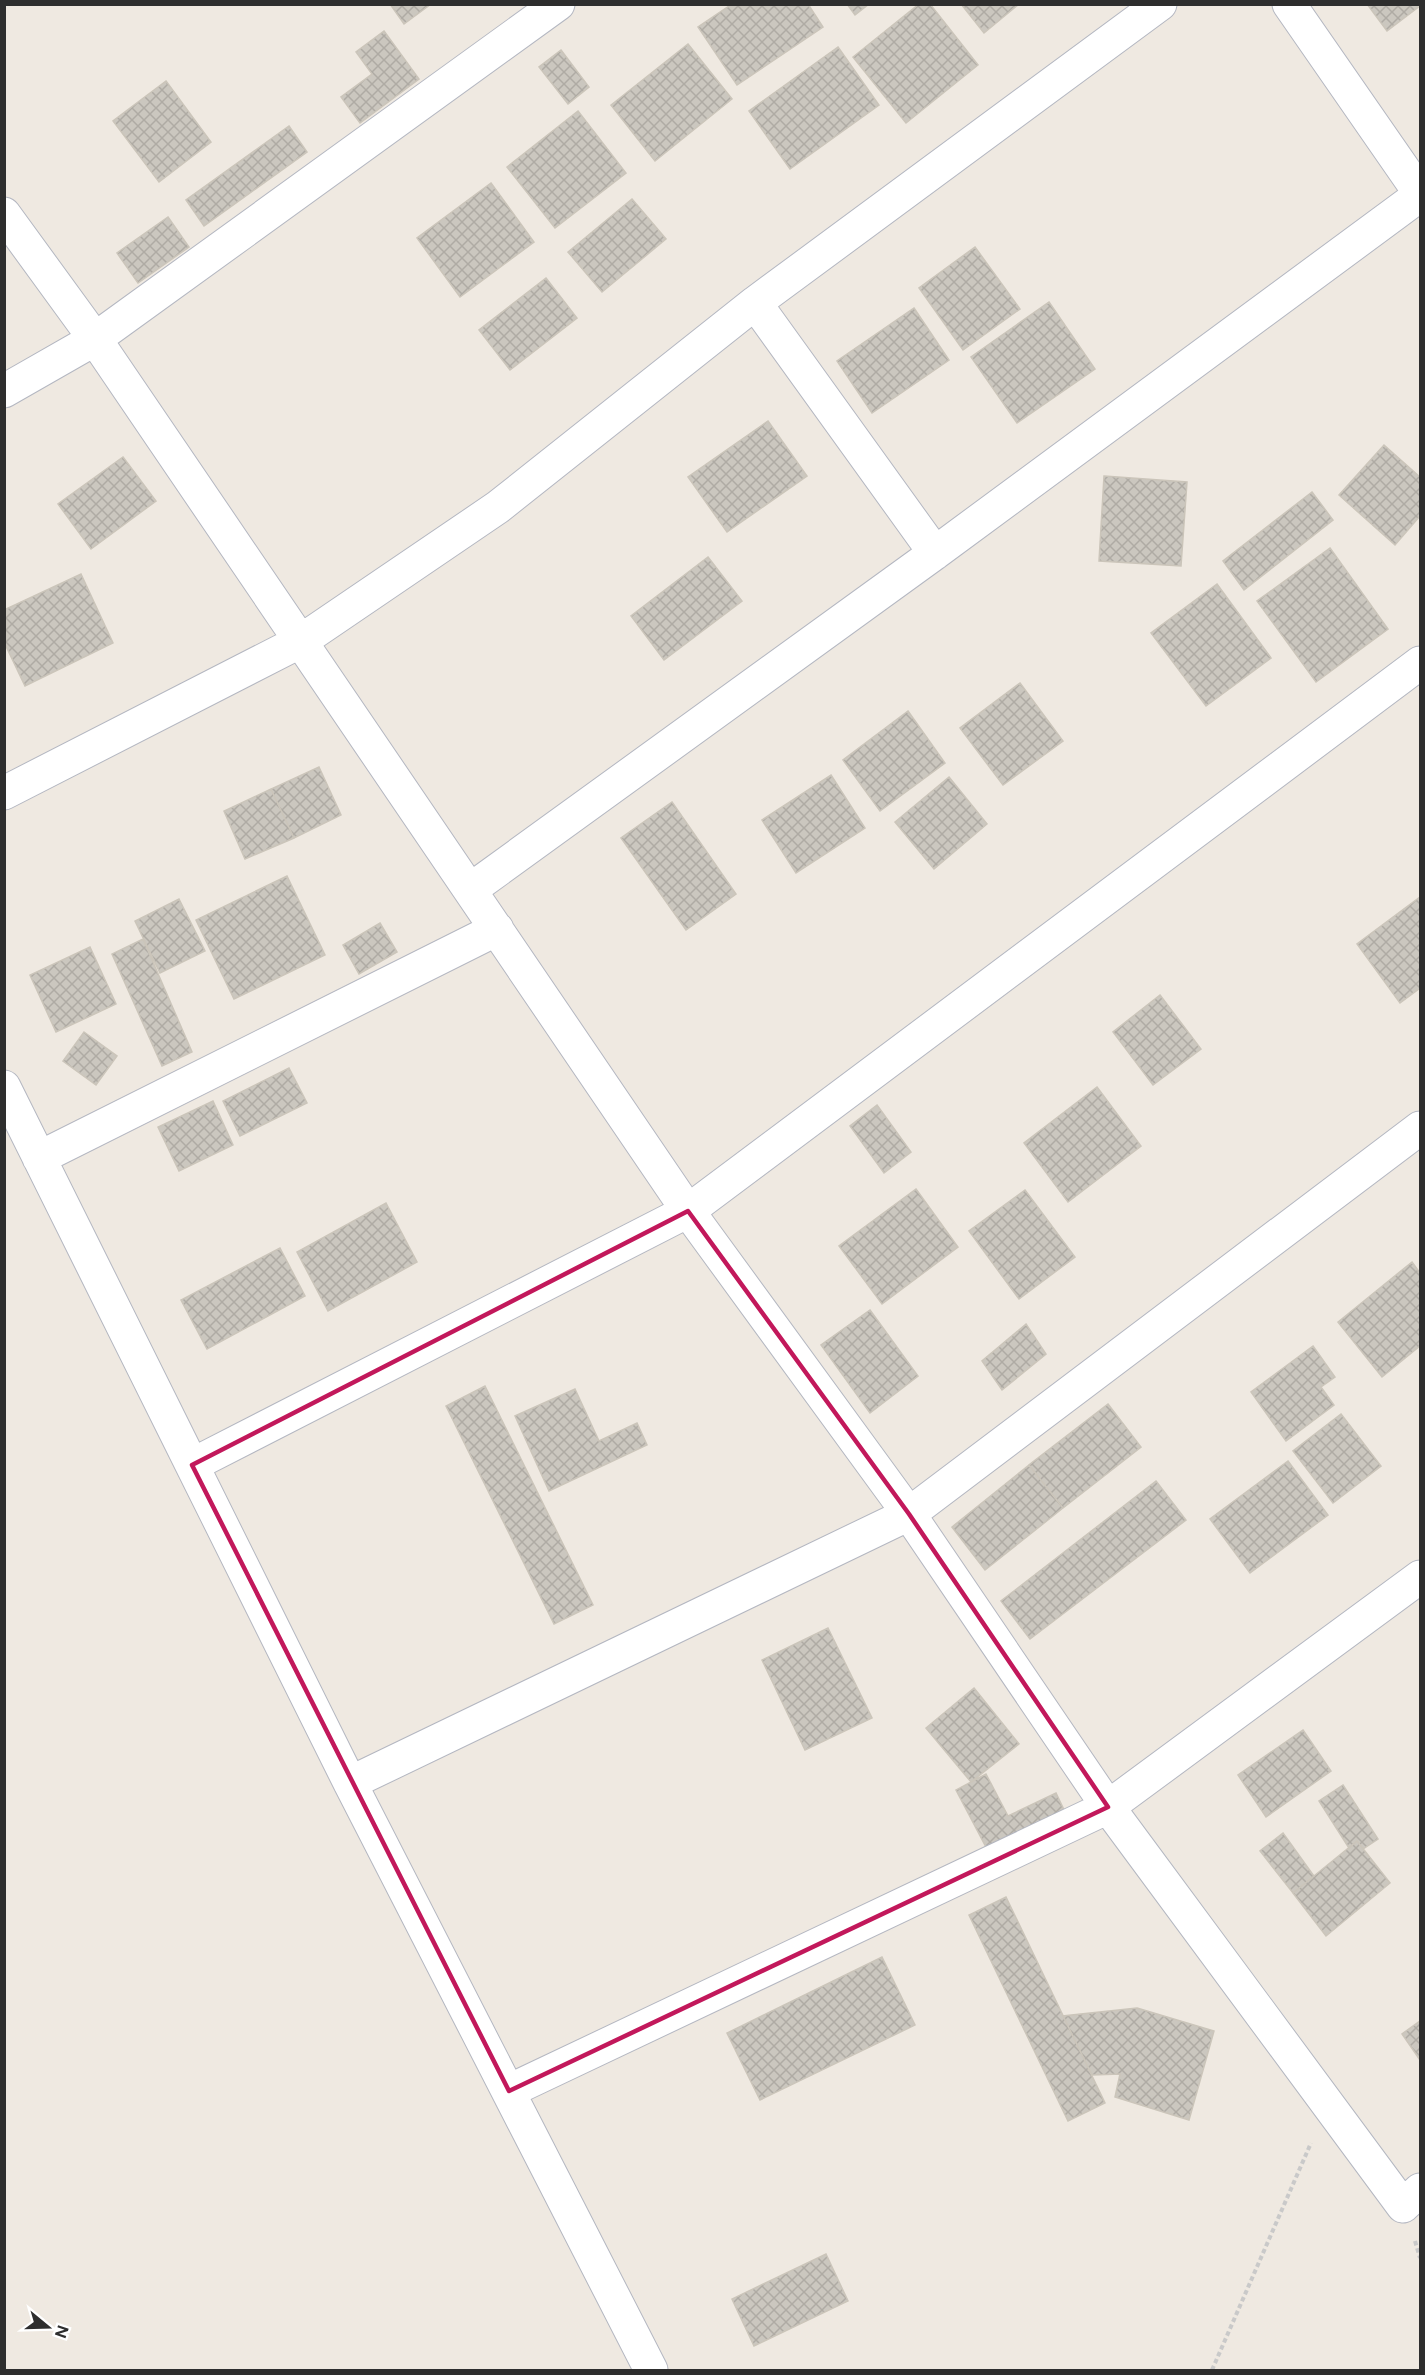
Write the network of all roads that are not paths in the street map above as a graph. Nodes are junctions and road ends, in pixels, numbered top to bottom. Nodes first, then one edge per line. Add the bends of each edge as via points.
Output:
1 (558, 4) edge
2 (1160, 4) edge
3 (1289, 4) edge
4 (1420, 194) edge
5 (4, 214) edge
6 (754, 303) junction
7 (95, 339) junction
8 (4, 391) edge
9 (935, 553) junction
10 (301, 641) junction
11 (1420, 663) edge
12 (4, 793) edge
13 (470, 890) junction
14 (497, 929) junction
15 (4, 1087) edge
16 (1420, 1128) edge
17 (39, 1158) junction
18 (688, 1211) junction
19 (192, 1465) junction
20 (909, 1514) junction
21 (1420, 1577) edge
22 (350, 1783) junction
23 (1108, 1807) junction
24 (509, 2091) junction
25 (1420, 2190) edge
26 (651, 2370) edge

1 - 7 street
2 - 6 street
3 - 4 street
4 - 9 street
5 - 7 street
6 - 9 street
6 - 10 street via 498,507
7 - 8 street
7 - 10 street
9 - 13 street
10 - 12 street
10 - 13 street
11 - 18 street
13 - 14 street
14 - 17 street
14 - 18 street
15 - 17 street
16 - 20 street
17 - 19 street
18 - 19 street
18 - 20 street
19 - 22 street
20 - 22 street
20 - 23 street
21 - 23 street
22 - 24 street
23 - 24 street
23 - 25 street via 1403,2206
24 - 26 street

